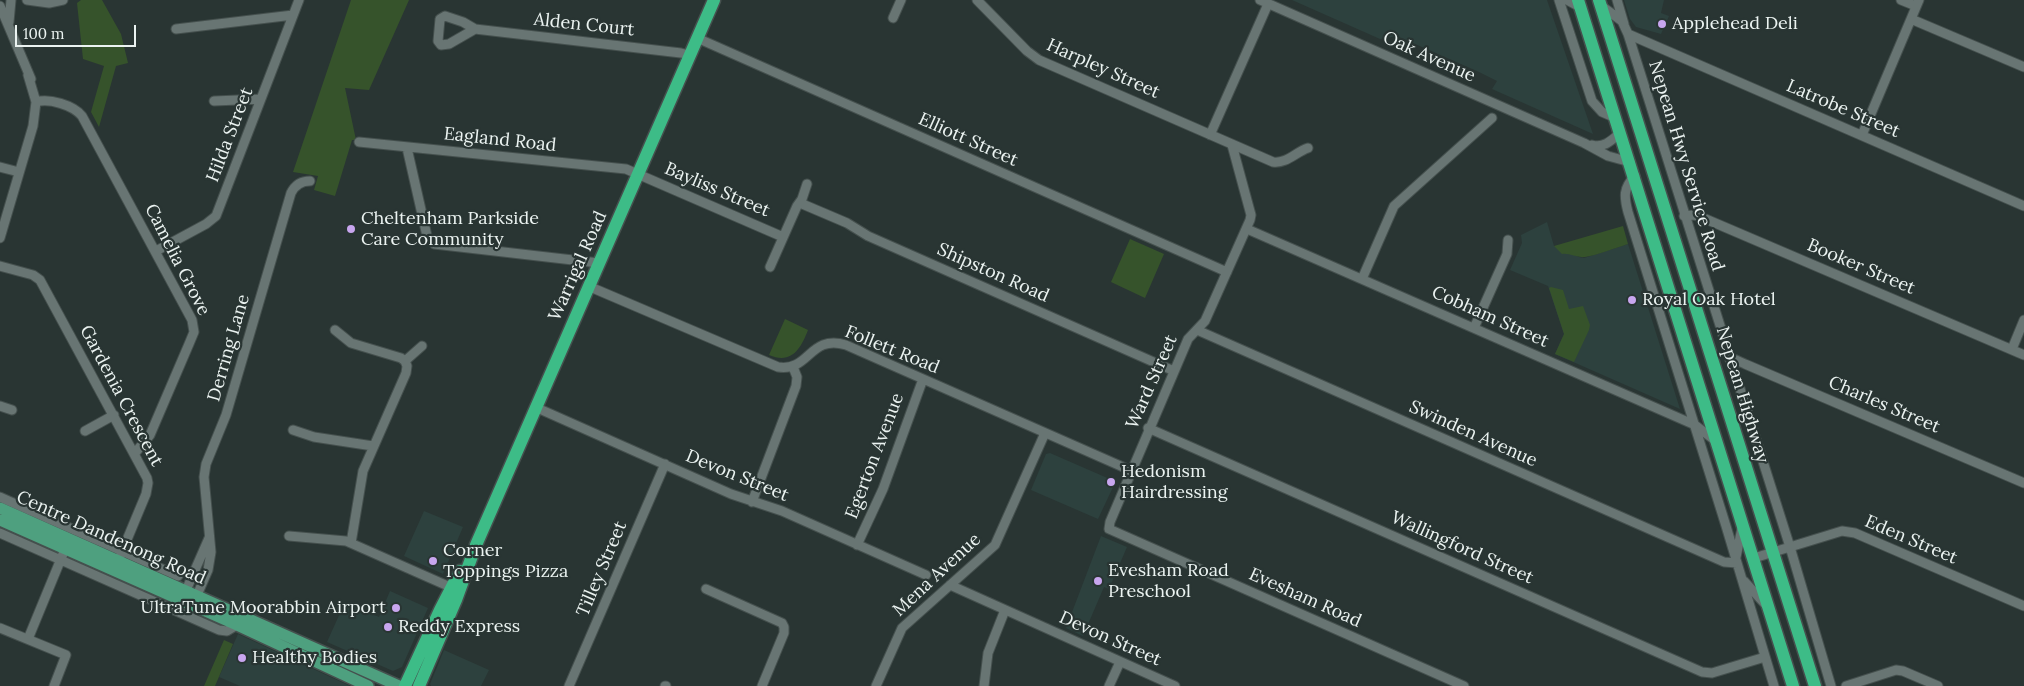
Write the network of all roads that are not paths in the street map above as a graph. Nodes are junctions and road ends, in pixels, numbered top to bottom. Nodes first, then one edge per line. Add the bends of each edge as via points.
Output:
1 (11, 0) edge
2 (27, 0) edge
3 (63, 0) edge
4 (299, 0) edge
5 (714, 0) edge
6 (901, 0) edge
7 (977, 0) edge
8 (1559, 0) edge
9 (1567, 0) edge
10 (1617, 0) edge
11 (1901, 0) edge
12 (1264, 2) edge
13 (1599, 2) edge
14 (1917, 3) edge
15 (1579, 4) edge
16 (0, 6) edge
17 (293, 15) junction
18 (893, 18) dead end
19 (1911, 19) junction
20 (10, 26) junction
21 (176, 29) dead end
22 (476, 29) dead end
23 (1626, 30) junction
24 (697, 38) junction
25 (1649, 43) junction
26 (689, 56) junction
27 (1635, 56) junction
28 (2024, 68) edge
29 (1624, 79) junction
30 (261, 99) junction
31 (214, 100) dead end
32 (39, 103) junction
33 (1492, 118) dead end
34 (1616, 118) junction
35 (1620, 133) junction
36 (1210, 135) junction
37 (1862, 135) junction
38 (360, 142) dead end
39 (1584, 143) junction
40 (1232, 145) junction
41 (407, 148) junction
42 (1308, 148) dead end
43 (1630, 162) junction
44 (0, 167) edge
45 (19, 172) junction
46 (637, 174) junction
47 (1631, 180) junction
48 (310, 181) dead end
49 (807, 184) dead end
50 (1660, 192) junction
51 (1641, 198) junction
52 (800, 202) junction
53 (2024, 206) edge
54 (1684, 216) junction
55 (1247, 229) junction
56 (784, 237) junction
57 (0, 238) edge
58 (1508, 240) dead end
59 (156, 251) junction
60 (599, 263) junction
61 (0, 266) edge
62 (770, 267) dead end
63 (1227, 272) junction
64 (1362, 279) junction
65 (588, 286) junction
66 (2024, 320) edge
67 (1474, 328) junction
68 (336, 330) dead end
69 (1197, 330) junction
70 (422, 346) dead end
71 (2012, 349) junction
72 (2024, 355) edge
73 (1730, 360) junction
74 (405, 361) junction
75 (793, 367) junction
76 (1174, 371) junction
77 (923, 379) junction
78 (0, 406) edge
79 (535, 407) junction
80 (12, 410) dead end
81 (114, 415) junction
82 (1695, 425) junction
83 (1148, 428) junction
84 (293, 430) dead end
85 (85, 431) dead end
86 (1045, 433) junction
87 (146, 440) junction
88 (1717, 442) junction
89 (130, 444) junction
90 (374, 446) junction
91 (135, 453) junction
92 (664, 464) junction
93 (1132, 471) junction
94 (2024, 483) edge
95 (0, 497) edge
96 (752, 502) junction
97 (0, 508) edge
98 (0, 520) edge
99 (1743, 522) junction
100 (1109, 525) joint
101 (0, 533) edge
102 (289, 536) dead end
103 (351, 543) junction
104 (858, 544) junction
105 (1790, 547) junction
106 (66, 549) junction
107 (1773, 552) junction
108 (1754, 558) junction
109 (118, 561) junction
110 (1736, 561) junction
111 (926, 575) dead end
112 (178, 576) dead end
113 (1742, 578) junction
114 (950, 585) junction
115 (455, 589) junction
116 (706, 589) dead end
117 (189, 598) junction
118 (2024, 606) edge
119 (1770, 608) junction
120 (1005, 610) junction
121 (237, 624) junction
122 (0, 628) edge
123 (28, 639) junction
124 (1765, 657) junction
125 (1120, 662) junction
126 (54, 686) edge
127 (368, 686) edge
128 (399, 686) edge
129 (406, 686) edge
130 (419, 686) edge
131 (569, 686) edge
132 (762, 686) edge
133 (876, 686) edge
134 (984, 686) edge
135 (1109, 686) edge
136 (1175, 686) edge
137 (1464, 686) edge
138 (1774, 686) edge
139 (1793, 686) edge
140 (1815, 686) edge
141 (1831, 686) edge
142 (1846, 686) edge
143 (1938, 686) edge

1 - 20 street
2 - 3 street via 49,3
4 - 17 street, Hilda Street
5 - 24 highway, Warrigal Road
6 - 18 street
7 - 36 street, Harpley Street via 1035,57
8 - 34 street via 1592,101 1602,112
9 - 15 street
10 - 23 street, Nepean Hwy Service Road
11 - 14 street
12 - 36 street
12 - 39 street, Oak Avenue
13 - 23 street, Latrobe Street via 1621,20
13 - 29 highway, Nepean Highway
14 - 19 street
15 - 34 highway, Nepean Highway
16 - 20 street
17 - 21 street
17 - 30 street, Hilda Street
19 - 28 street
19 - 37 street
20 - 32 street
22 - 26 street, Alden Court
23 - 25 street, Latrobe Street
23 - 27 street, Nepean Hwy Service Road
24 - 26 highway, Warrigal Road
24 - 63 street, Elliott Street
25 - 27 street via 1638,46
25 - 37 street, Latrobe Street
26 - 46 highway, Warrigal Road
27 - 29 street, Nepean Hwy Service Road
27 - 54 street, Nepean Hwy Service Road
29 - 50 highway, Nepean Highway
30 - 31 street
30 - 59 street, Hilda Street via 216,216
32 - 45 street
32 - 59 street, Camelia Grove via 55,103 74,109 82,116
33 - 64 street via 1394,206
34 - 35 highway, Nepean Highway
35 - 39 street, Oak Avenue via 1607,144
35 - 43 highway, Nepean Highway
36 - 40 street, Harpley Street
37 - 53 street, Latrobe Street
38 - 41 street, Eagland Road
39 - 43 street, Oak Avenue via 1608,156
40 - 42 street, Harpley Street via 1277,163
40 - 55 street, Ward Street via 1250,214
41 - 46 street, Eagland Road via 618,168
41 - 60 street via 426,236 434,244
43 - 47 highway, Nepean Highway
44 - 45 street
45 - 57 street
46 - 56 street, Bayliss Street
46 - 60 highway, Warrigal Road
47 - 51 highway, Nepean Highway
47 - 82 street via 1624,196 1628,212
48 - 117 street, Derring Lane via 297,185 292,193 226,415 206,464 204,477 210,536
49 - 52 street
50 - 51 highway
50 - 107 highway, Nepean Highway
51 - 88 highway, Nepean Highway
52 - 56 street
52 - 76 street, Shipston Road via 868,236
54 - 71 street, Booker Street via 1701,217
54 - 73 street, Nepean Hwy Service Road
55 - 63 street, Ward Street
55 - 64 street, Cobham Street
56 - 62 street
58 - 67 street via 1507,254
59 - 87 street, Camelia Grove via 190,315 194,332
60 - 65 highway, Warrigal Road
61 - 81 street, Gardenia Crescent via 40,280
63 - 69 street, Ward Street via 1205,321
64 - 67 street, Cobham Street
65 - 75 street via 770,365
65 - 79 highway, Warrigal Road
66 - 71 street
67 - 82 street, Cobham Street
68 - 74 street via 350,343
69 - 76 street, Ward Street via 1188,338
69 - 110 street, Swinden Avenue via 1724,562
70 - 74 street
71 - 72 street, Booker Street
73 - 94 street, Charles Street
73 - 105 street, Nepean Hwy Service Road
74 - 90 street via 406,373
75 - 77 street, Follett Road via 823,344 835,343
75 - 96 street via 796,386
76 - 83 street, Ward Street
77 - 86 street, Follett Road
77 - 104 street, Egerton Avenue via 883,488
78 - 80 street
79 - 92 street, Devon Street
79 - 115 highway, Warrigal Road
81 - 85 street
81 - 89 street, Gardenia Crescent
82 - 88 street, Cobham Street
82 - 110 street
83 - 93 street, Ward Street
83 - 124 street, Wallingford Street via 1702,672 1712,673
84 - 90 street via 314,437
86 - 93 street, Follett Road
86 - 114 street, Mena Avenue via 995,545
87 - 89 street
87 - 91 street, Camelia Grove
88 - 99 highway, Nepean Highway
89 - 91 street, Gardenia Crescent
90 - 103 street via 363,471
91 - 109 street, Gardenia Crescent via 147,478 147,490
92 - 96 street, Devon Street
92 - 131 street, Tilley Street
93 - 100 street, Ward Street
95 - 109 street, Centre Dandenong Road
96 - 104 street, Devon Street via 782,511
97 - 106 main road, Centre Dandenong Road
98 - 106 main road, Centre Dandenong Road
99 - 108 highway, Nepean Highway
99 - 110 street
100 - 137 street, Evesham Road via 1113,532
101 - 106 street, Centre Dandenong Road
102 - 103 street via 339,539
103 - 115 street
104 - 111 street, Devon Street
105 - 107 street, Eden Street
105 - 118 street, Eden Street via 1842,531 1855,533
105 - 141 street, Nepean Hwy Service Road
106 - 109 main road, Centre Dandenong Road
106 - 121 street, Centre Dandenong Road via 219,630 226,631
106 - 123 street
107 - 108 street, Eden Street
107 - 140 highway, Nepean Highway
108 - 119 highway, Nepean Highway
109 - 112 street, Centre Dandenong Road
109 - 117 main road, Centre Dandenong Road
110 - 113 street
113 - 119 street
113 - 124 street
114 - 120 street, Devon Street
114 - 133 street, Mena Avenue via 902,628
115 - 129 highway, Warrigal Road
115 - 130 highway, Warrigal Road
116 - 132 street via 782,623 784,634
117 - 121 main road, Centre Dandenong Road
117 - 128 main road, Centre Dandenong Road
119 - 139 highway, Nepean Highway
120 - 125 street, Devon Street
120 - 134 street via 988,653
121 - 127 main road, Centre Dandenong Road
122 - 123 street
123 - 126 street via 66,655
124 - 138 street
125 - 135 street
125 - 136 street, Devon Street
142 - 143 street via 1896,670

